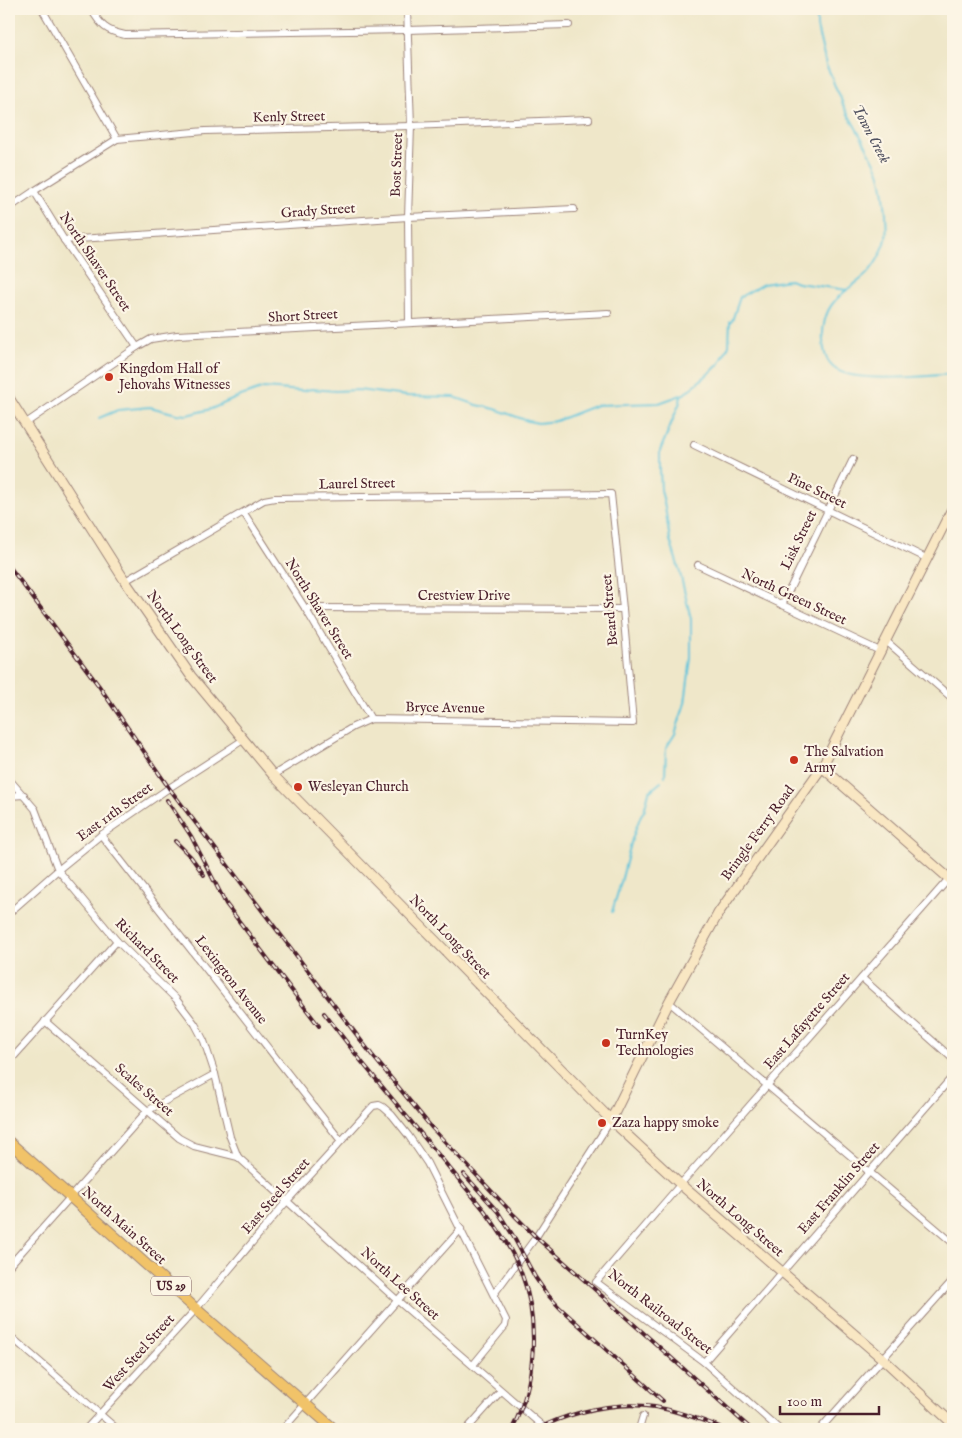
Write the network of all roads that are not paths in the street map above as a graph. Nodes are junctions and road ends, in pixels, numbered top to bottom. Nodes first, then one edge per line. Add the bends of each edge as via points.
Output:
1 (42, 9) edge
2 (91, 9) edge
3 (407, 9) edge
4 (569, 25) dead end
5 (407, 30) junction
6 (589, 119) dead end
7 (411, 126) junction
8 (117, 139) junction
9 (34, 191) junction
10 (9, 208) edge
11 (574, 209) dead end
12 (408, 217) junction
13 (64, 240) junction
14 (608, 313) dead end
15 (409, 323) junction
16 (137, 347) junction
17 (9, 398) edge
18 (26, 423) junction
19 (694, 445) dead end
20 (853, 459) dead end
21 (611, 494) joint
22 (953, 507) edge
23 (827, 510) junction
24 (244, 513) junction
25 (928, 559) junction
26 (698, 565) dead end
27 (125, 581) junction
28 (782, 605) junction
29 (304, 608) junction
30 (623, 609) junction
31 (886, 641) junction
32 (880, 651) junction
33 (953, 696) edge
34 (371, 719) junction
35 (633, 724) joint
36 (243, 740) junction
37 (822, 766) junction
38 (272, 775) junction
39 (9, 779) edge
40 (24, 795) junction
41 (9, 796) edge
42 (101, 835) junction
43 (58, 870) junction
44 (952, 878) edge
45 (9, 913) edge
46 (117, 941) junction
47 (862, 978) junction
48 (669, 1002) junction
49 (45, 1021) junction
50 (953, 1060) edge
51 (9, 1062) edge
52 (214, 1074) junction
53 (953, 1076) edge
54 (767, 1085) junction
55 (147, 1111) junction
56 (611, 1120) junction
57 (342, 1141) junction
58 (9, 1142) edge
59 (238, 1157) junction
60 (870, 1171) junction
61 (680, 1184) junction
62 (70, 1197) junction
63 (287, 1201) junction
64 (461, 1229) junction
65 (953, 1243) edge
66 (9, 1266) edge
67 (783, 1272) junction
68 (953, 1280) edge
69 (494, 1294) junction
70 (398, 1301) junction
71 (196, 1309) junction
72 (9, 1335) edge
73 (883, 1359) junction
74 (704, 1362) junction
75 (473, 1365) junction
76 (501, 1391) junction
77 (305, 1404) junction
78 (100, 1414) junction
79 (644, 1416) dead end
80 (953, 1424) edge
81 (86, 1429) edge
82 (117, 1429) edge
83 (283, 1429) edge
84 (334, 1429) edge
85 (467, 1429) edge
86 (546, 1429) edge
87 (639, 1429) edge
88 (779, 1429) edge
89 (820, 1429) edge

1 - 8 street
2 - 5 street via 104,28 125,35
3 - 5 street, Bost Street
4 - 5 street
5 - 7 street, Bost Street
6 - 7 street, Kenly Street
7 - 8 street, Kenly Street via 205,132
7 - 12 street, Bost Street
8 - 9 street, Kenly Street
9 - 10 street, Kenly Street
9 - 13 street, North Shaver Street
11 - 12 street, Grady Street
12 - 13 street, Grady Street
12 - 15 street, Bost Street
13 - 16 street, North Shaver Street
14 - 15 street, Short Street
15 - 16 street, Short Street via 177,335 151,340
16 - 18 street, Short Street
17 - 18 street, North Long Street
18 - 27 street, North Long Street
19 - 23 street, Pine Street
20 - 23 street, Lisk Street
21 - 24 street, Laurel Street via 275,498 264,500
21 - 30 street, Beard Street
22 - 25 street, Bringle Ferry Road
23 - 25 street, Pine Street
23 - 28 street, Lisk Street
24 - 27 street, Laurel Street
24 - 29 street, North Shaver Street
25 - 31 street, Bringle Ferry Road
26 - 28 street, North Green Street
27 - 36 street, North Long Street via 191,676
28 - 32 street, North Green Street
29 - 30 street, Crestview Drive
29 - 34 street, North Shaver Street
30 - 35 street, Beard Street
31 - 32 street, Bringle Ferry Road
31 - 33 street
32 - 37 street, Bringle Ferry Road
34 - 35 street, Bryce Avenue
34 - 38 street, Bryce Avenue
36 - 38 street, North Long Street
36 - 42 street, East 11th Street
37 - 44 street
37 - 48 street, Bringle Ferry Road via 719,912
38 - 56 street, North Long Street
39 - 40 street, Richard Street
40 - 41 street
40 - 43 street, Richard Street via 35,809
42 - 43 street, East 11th Street
42 - 57 street, Lexington Avenue
43 - 45 street, East 11th Street
43 - 46 street, Richard Street
44 - 47 street, East Lafayette Street
46 - 49 street
46 - 52 street, Richard Street via 184,1008 204,1041
47 - 50 street
47 - 54 street, East Lafayette Street
48 - 54 street
48 - 56 street, Bringle Ferry Road
49 - 51 street
49 - 55 street, Scales Street
52 - 55 street
52 - 59 street, Richard Street
53 - 60 street, East Franklin Street
54 - 60 street
54 - 61 street, East Lafayette Street
55 - 59 street, Scales Street via 179,1138 194,1146
55 - 62 street
56 - 61 street, North Long Street
56 - 69 street via 549,1219
57 - 63 street, East Steel Street
57 - 64 street, East Steel Street via 369,1109 379,1105 383,1107 427,1163
58 - 62 main road, North Main Street / US 29
59 - 63 street, North Lee Street
60 - 65 street
60 - 67 street, East Franklin Street
61 - 67 street, North Long Street
61 - 74 street, North Railroad Street via 596,1282
62 - 66 street
62 - 71 main road, North Main Street / US 29
63 - 70 street, North Lee Street
63 - 71 street, East Steel Street
64 - 69 street
64 - 70 street
67 - 73 street, North Long Street
67 - 74 street, East Franklin Street
68 - 73 street
69 - 75 street via 506,1320 505,1326
70 - 75 street, North Lee Street
70 - 77 street
71 - 77 main road, North Main Street / US 29
71 - 78 street, West Steel Street
72 - 78 street
73 - 80 street, North Long Street
73 - 89 street
74 - 88 street, North Railroad Street
75 - 76 street, North Lee Street
76 - 85 street
76 - 86 street, North Lee Street
77 - 83 street
77 - 84 main road, North Main Street / US 29
78 - 81 street, West Steel Street
78 - 82 street
79 - 87 street

